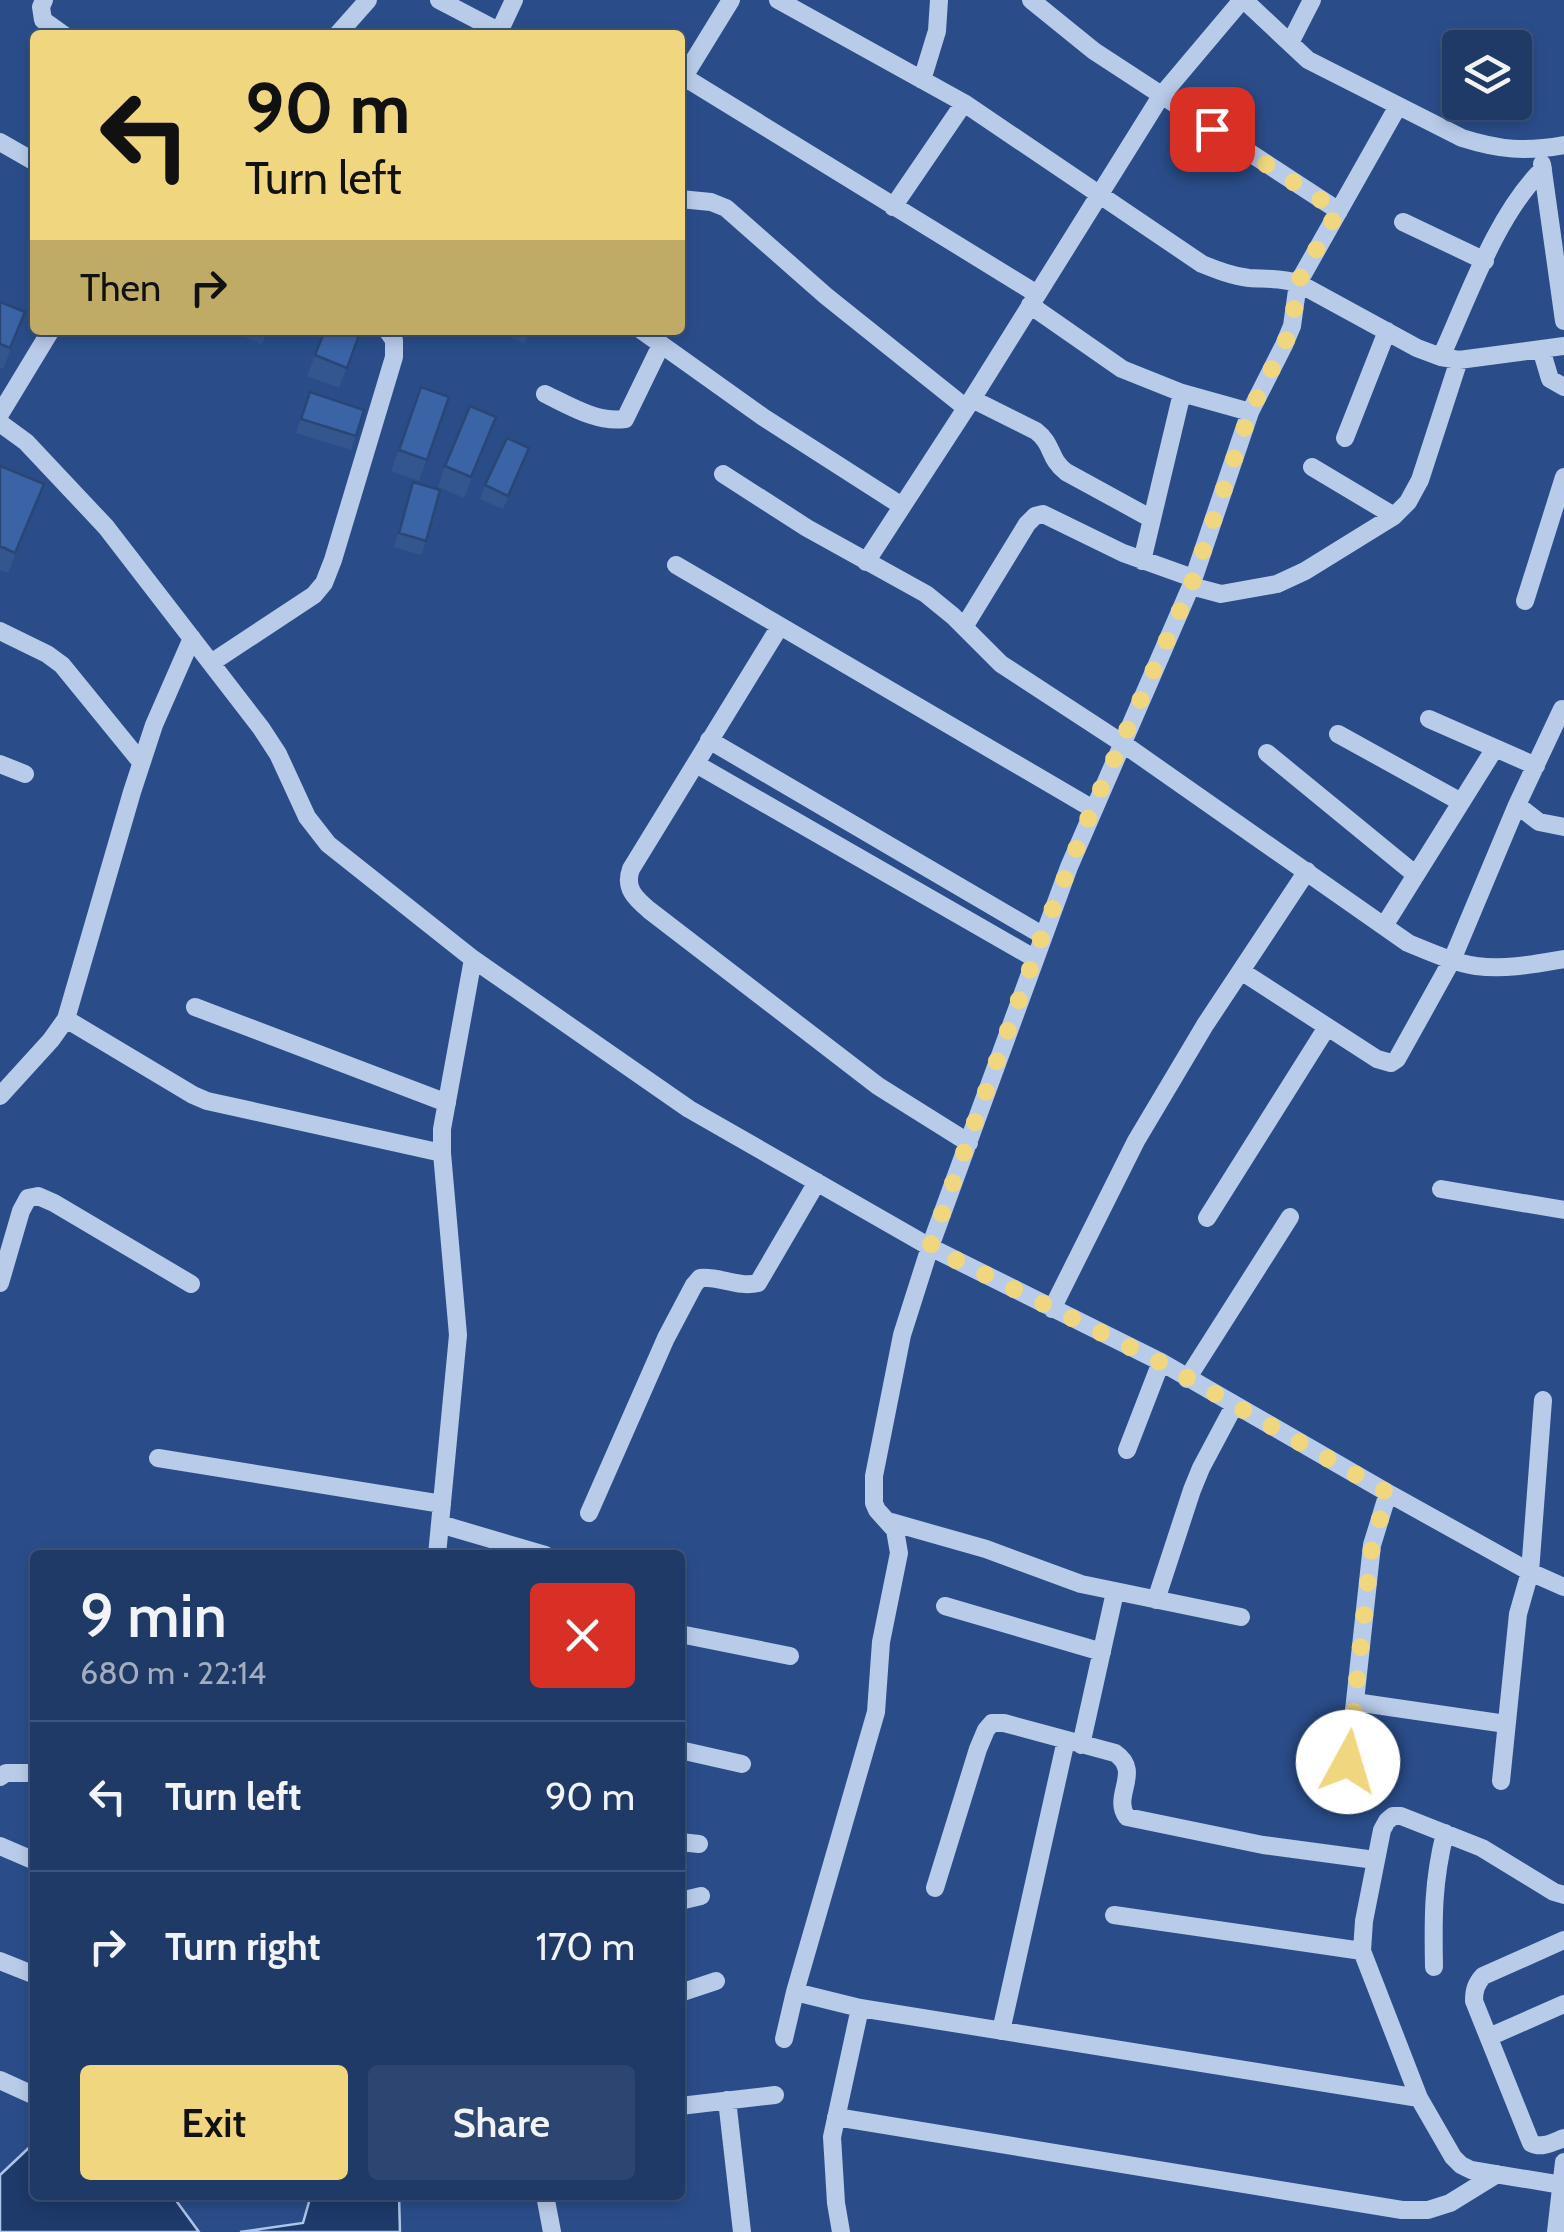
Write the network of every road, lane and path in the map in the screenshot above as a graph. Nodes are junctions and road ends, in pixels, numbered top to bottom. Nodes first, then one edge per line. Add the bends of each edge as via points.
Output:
1 (368, 0) edge
2 (438, 0) edge
3 (514, 0) edge
4 (732, 0) edge
5 (778, 0) edge
6 (939, 0) edge
7 (1032, 0) edge
8 (1243, 0) edge
9 (1312, 0) edge
10 (38, 2) edge
11 (57, 30) edge
12 (341, 30) edge
13 (496, 30) edge
14 (503, 30) edge
15 (1290, 43) junction
16 (685, 75) edge
17 (922, 80) junction
18 (685, 82) edge
19 (1162, 96) junction
20 (964, 103) junction
21 (1398, 106) junction
22 (0, 142) edge
23 (1564, 145) edge
24 (1540, 149) junction
25 (30, 159) edge
26 (1543, 169) junction
27 (1100, 194) junction
28 (685, 199) edge
29 (893, 207) junction
30 (1338, 211) junction
31 (1404, 222) dead end
32 (1484, 261) junction
33 (1298, 282) junction
34 (1034, 300) junction
35 (1564, 321) edge
36 (1387, 331) junction
37 (48, 335) edge
38 (390, 335) edge
39 (647, 335) edge
40 (661, 345) junction
41 (1564, 346) edge
42 (1540, 349) junction
43 (1450, 359) junction
44 (1564, 387) edge
45 (1182, 393) junction
46 (545, 394) dead end
47 (969, 403) junction
48 (1250, 412) junction
49 (0, 414) edge
50 (0, 423) edge
51 (1345, 438) dead end
52 (1312, 467) dead end
53 (723, 474) dead end
54 (1564, 477) edge
55 (902, 506) junction
56 (1394, 516) junction
57 (1152, 519) junction
58 (1142, 560) junction
59 (866, 562) junction
60 (676, 565) dead end
61 (1192, 582) junction
62 (1525, 601) dead end
63 (780, 626) junction
64 (964, 627) junction
65 (0, 631) edge
66 (192, 638) junction
67 (211, 663) junction
68 (1562, 709) edge
69 (1429, 719) dead end
70 (1338, 734) dead end
71 (710, 740) junction
72 (1122, 743) junction
73 (1494, 748) junction
74 (1267, 753) dead end
75 (141, 762) junction
76 (0, 764) edge
77 (696, 764) junction
78 (1536, 766) junction
79 (25, 774) dead end
80 (1461, 802) junction
81 (1517, 805) junction
82 (1092, 809) junction
83 (843, 819) junction
84 (1564, 827) edge
85 (831, 841) junction
86 (1307, 871) junction
87 (1416, 875) junction
88 (1384, 926) junction
89 (1042, 936) junction
90 (1034, 958) junction
91 (474, 959) junction
92 (1564, 959) edge
93 (1452, 960) junction
94 (1240, 971) junction
95 (195, 1007) dead end
96 (66, 1018) junction
97 (1327, 1027) junction
98 (0, 1096) edge
99 (447, 1103) junction
100 (968, 1144) junction
101 (442, 1153) junction
102 (816, 1182) junction
103 (1441, 1189) dead end
104 (1564, 1210) edge
105 (1290, 1217) dead end
106 (1208, 1218) dead end
107 (930, 1247) junction
108 (0, 1283) edge
109 (191, 1284) dead end
110 (1052, 1310) junction
111 (1160, 1362) junction
112 (1187, 1379) junction
113 (1543, 1400) dead end
114 (1234, 1406) junction
115 (1128, 1450) dead end
116 (158, 1458) dead end
117 (1388, 1493) junction
118 (442, 1504) junction
119 (589, 1513) dead end
120 (890, 1522) junction
121 (440, 1524) junction
122 (437, 1550) edge
123 (528, 1550) edge
124 (1530, 1572) junction
125 (1564, 1587) edge
126 (1114, 1592) junction
127 (1156, 1600) junction
128 (945, 1606) dead end
129 (1241, 1617) dead end
130 (685, 1635) edge
131 (1102, 1652) junction
132 (790, 1656) dead end
133 (1355, 1702) junction
134 (1506, 1724) junction
135 (1074, 1742) junction
136 (685, 1751) edge
137 (742, 1764) dead end
138 (30, 1774) edge
139 (0, 1777) edge
140 (1500, 1781) dead end
141 (1345, 1792) dead end
142 (1445, 1832) junction
143 (685, 1842) edge
144 (700, 1844) dead end
145 (0, 1846) edge
146 (30, 1859) edge
147 (1376, 1860) junction
148 (935, 1888) dead end
149 (1564, 1895) edge
150 (702, 1896) dead end
151 (685, 1900) edge
152 (1114, 1915) dead end
153 (1564, 1940) edge
154 (1362, 1951) junction
155 (0, 1960) edge
156 (1434, 1967) dead end
157 (30, 1973) edge
158 (716, 1982) dead end
159 (685, 1991) edge
160 (794, 1992) junction
161 (1564, 2004) edge
162 (860, 2008) junction
163 (1001, 2031) junction
164 (1488, 2037) junction
165 (784, 2039) dead end
166 (0, 2080) edge
167 (30, 2094) edge
168 (775, 2095) dead end
169 (1419, 2098) junction
170 (727, 2100) junction
171 (685, 2105) edge
172 (836, 2117) junction
173 (1564, 2138) edge
174 (1564, 2162) edge
175 (1497, 2174) junction
176 (1562, 2185) edge
177 (546, 2200) edge
178 (1559, 2227) edge
179 (552, 2232) edge
180 (742, 2232) edge
181 (841, 2232) edge

1 - 12 street
2 - 13 street
3 - 14 street
4 - 16 street
5 - 17 street
6 - 17 street
7 - 19 street
8 - 15 street
8 - 19 street
9 - 15 street
10 - 11 street via 43,20
15 - 21 street via 1308,60
17 - 20 street
18 - 29 street
19 - 27 street
19 - 30 street
20 - 27 street
20 - 29 street
21 - 24 street via 1487,146
21 - 30 street
22 - 25 street
23 - 24 street
24 - 26 street
26 - 32 street via 1517,199
26 - 35 street
27 - 33 street via 1202,264
27 - 34 street
28 - 47 street via 726,208 826,296
29 - 34 street
30 - 33 street
31 - 32 street
32 - 43 street
33 - 36 street
33 - 48 street via 1292,326
34 - 45 street via 1122,368
34 - 47 street
36 - 43 street
36 - 51 street
37 - 49 street
38 - 67 street via 394,357 324,582
39 - 40 street
40 - 46 street via 625,419 612,421
40 - 55 street
41 - 42 street
42 - 43 street
42 - 44 street via 1550,379
43 - 56 street via 1420,480
45 - 48 street
45 - 57 street
47 - 55 street
47 - 57 street via 1036,431 1066,472
48 - 61 street
50 - 66 street via 106,527
52 - 56 street
53 - 59 street
54 - 62 street
55 - 59 street
56 - 61 street via 1277,584 1221,594
57 - 58 street
58 - 61 street
58 - 64 street via 1056,519 1034,516
59 - 64 street via 926,594
60 - 63 street
61 - 72 street
63 - 71 street
63 - 82 street
64 - 72 street via 1002,664
65 - 75 street via 62,665
66 - 67 street
66 - 75 street
67 - 91 street via 278,754 328,844
68 - 78 street
69 - 73 street
70 - 80 street
71 - 77 street
71 - 83 street
72 - 82 street
72 - 86 street
73 - 78 street
73 - 80 street
74 - 87 street
75 - 96 street
76 - 79 street
77 - 85 street
77 - 100 street via 631,869 628,888 635,898 878,1086
78 - 81 street
80 - 87 street
81 - 84 street via 1539,822
81 - 93 street
82 - 89 street
83 - 85 street
83 - 89 street
85 - 90 street
86 - 88 street
86 - 94 street
87 - 88 street
88 - 93 street
89 - 90 street
90 - 100 street
91 - 99 street
91 - 102 street via 689,1109
92 - 93 street via 1517,967
93 - 97 street via 1391,1062
94 - 97 street
94 - 110 street via 1136,1141
95 - 99 street
96 - 98 street
96 - 101 street via 208,1101
97 - 106 street
99 - 101 street
100 - 107 street
101 - 118 street via 458,1362
102 - 107 street
102 - 119 street via 758,1283 708,1277 694,1284
103 - 104 street
105 - 112 street
107 - 110 street
107 - 120 street via 902,1335 874,1476 874,1502
108 - 109 street via 20,1211 38,1196
110 - 111 street
111 - 112 street
111 - 115 street
112 - 114 street
113 - 124 street
114 - 117 street
114 - 127 street via 1201,1468
116 - 118 street
117 - 124 street
117 - 133 street via 1372,1545
118 - 121 street
120 - 126 street
120 - 160 street via 900,1553 881,1642 876,1712
121 - 122 street
121 - 123 street
124 - 125 street
124 - 134 street via 1518,1614
126 - 127 street
126 - 131 street
127 - 129 street
128 - 131 street
130 - 132 street
131 - 135 street
133 - 134 street
133 - 141 street
134 - 140 street
135 - 147 street via 1127,1765 1121,1807 1127,1818
135 - 148 street via 992,1723
135 - 163 street
136 - 137 street
138 - 139 street
142 - 147 street via 1393,1816 1382,1830
142 - 149 street
142 - 156 street via 1432,1906
143 - 144 street
145 - 146 street
147 - 154 street
150 - 151 street
152 - 154 street
153 - 164 street via 1477,1982 1474,2001
154 - 169 street
155 - 157 street
158 - 159 street
160 - 162 street
160 - 165 street
161 - 164 street
162 - 163 street
162 - 172 street
163 - 169 street
164 - 173 street via 1531,2142 1543,2146
166 - 167 street
168 - 170 street
169 - 175 street via 1460,2165
170 - 171 street
170 - 180 street
172 - 175 street via 1402,2210 1450,2203
172 - 181 street via 833,2167
174 - 176 street
175 - 176 street
176 - 178 street
177 - 179 street

